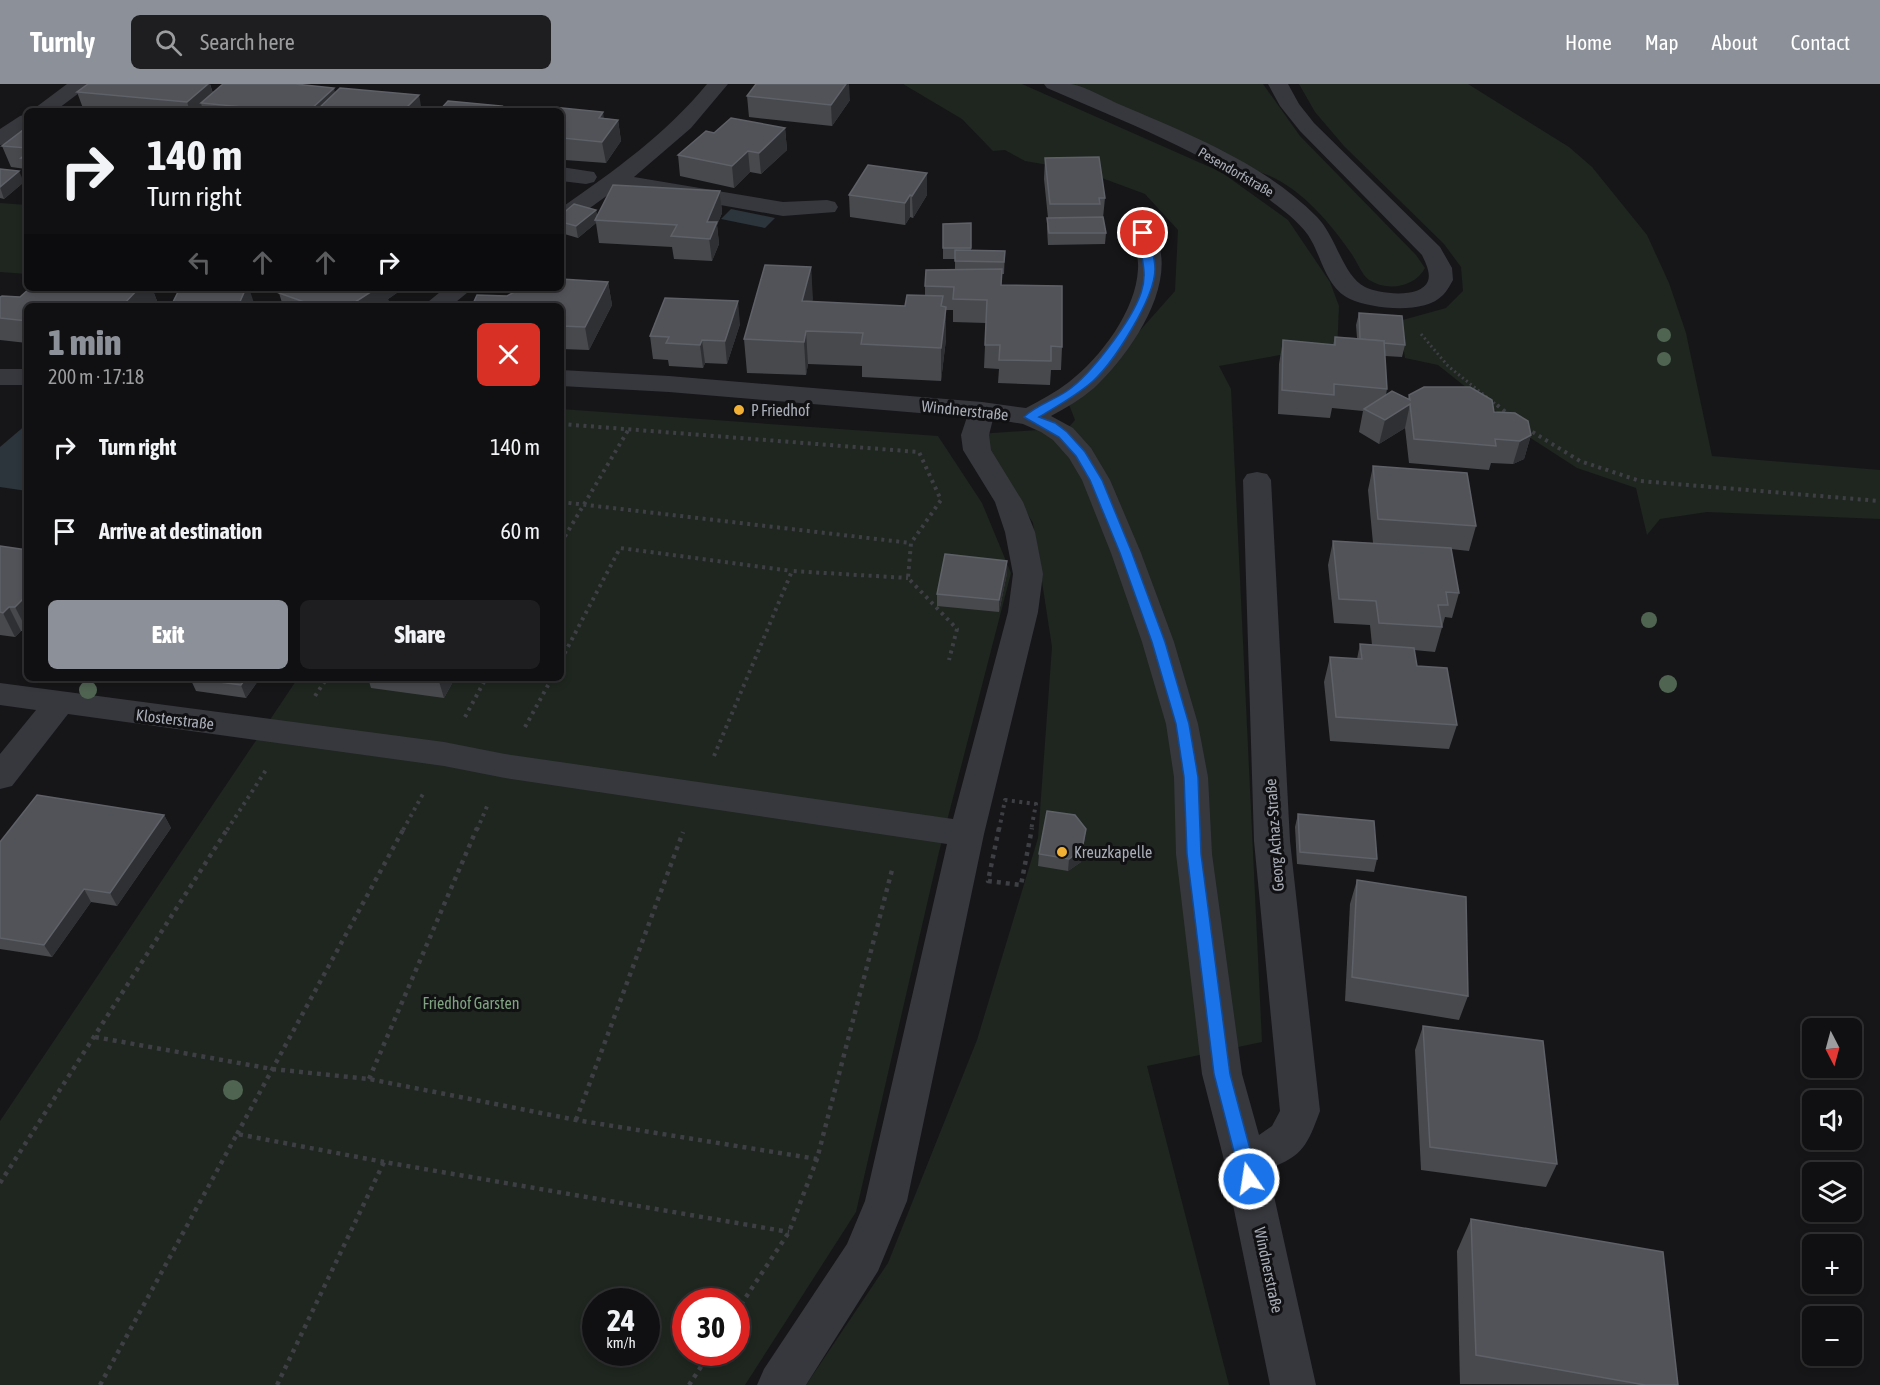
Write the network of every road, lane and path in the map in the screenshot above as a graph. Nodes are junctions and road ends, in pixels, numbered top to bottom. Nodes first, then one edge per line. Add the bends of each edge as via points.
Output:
1 (81, 84) edge
2 (718, 84) edge
3 (1054, 84) edge
4 (1278, 84) edge
5 (45, 108) edge
6 (24, 122) edge
7 (0, 139) edge
8 (564, 174) edge
9 (586, 177) dead end
10 (615, 180) junction
11 (827, 207) dead end
12 (564, 216) edge
13 (1143, 233) dead end
14 (457, 291) edge
15 (1394, 302) junction
16 (439, 303) edge
17 (0, 377) edge
18 (24, 377) edge
19 (564, 378) edge
20 (982, 410) junction
21 (1030, 417) junction
22 (1514, 419) edge
23 (564, 424) edge
24 (1524, 426) edge
25 (630, 427) junction
26 (1257, 480) dead end
27 (1880, 501) edge
28 (564, 502) edge
29 (583, 505) junction
30 (564, 538) edge
31 (911, 543) junction
32 (792, 571) dead end
33 (564, 654) edge
34 (949, 660) dead end
35 (325, 681) edge
36 (484, 681) edge
37 (550, 681) edge
38 (0, 694) edge
39 (59, 704) junction
40 (291, 733) junction
41 (444, 754) junction
42 (505, 766) junction
43 (0, 777) edge
44 (1036, 804) dead end
45 (904, 824) junction
46 (967, 834) junction
47 (1021, 885) dead end
48 (95, 1037) junction
49 (272, 1069) junction
50 (369, 1079) junction
51 (237, 1134) junction
52 (1244, 1156) junction
53 (817, 1160) junction
54 (384, 1162) junction
55 (0, 1183) edge
56 (789, 1232) junction
57 (750, 1291) edge
58 (701, 1366) edge
59 (100, 1385) edge
60 (277, 1385) edge
61 (689, 1385) edge
62 (780, 1385) edge
63 (1293, 1385) edge

1 - 5 street
2 - 10 street via 666,141
3 - 15 street, Pesendorfstraße via 1236,168 1300,213 1319,234 1341,277 1353,290
4 - 15 street, Pesendorfstraße via 1307,127 1432,252 1441,280 1432,292
6 - 7 street
8 - 9 street
10 - 11 street via 783,209
10 - 12 street
13 - 21 street via 1150,269 1146,294 1131,321 1091,377
14 - 16 street
15 - 22 path via 1448,366
17 - 18 street
19 - 20 street, Windnerstraße
20 - 21 street, Windnerstraße
20 - 46 street via 975,435 976,450 1009,502 1028,574 1023,612
21 - 52 street, Windnerstraße via 1063,434 1096,480 1158,642 1182,724 1222,1074
23 - 25 path
24 - 27 path via 1576,460 1608,474 1640,481
25 - 29 path
25 - 31 path via 919,452 941,500
26 - 52 street, Georg Achaz-Straße via 1272,841 1300,1111 1292,1134 1271,1152
28 - 29 path
29 - 30 path
29 - 31 path
31 - 34 path via 908,578 957,630
32 - 33 path via 621,548
35 - 40 path
36 - 41 path
37 - 42 path
38 - 39 street, Klosterstraße
39 - 40 street, Klosterstraße
39 - 43 street
40 - 41 street, Klosterstraße
40 - 48 path
41 - 42 street, Klosterstraße
41 - 49 path
42 - 45 street, Klosterstraße
42 - 50 path
44 - 47 path
45 - 46 street, Klosterstraße
45 - 53 path
46 - 62 street via 886,1201 863,1257
48 - 49 path
48 - 55 path
49 - 50 path
49 - 51 path
50 - 53 path via 576,1120
51 - 54 path
51 - 59 path
52 - 63 street, Windnerstraße
53 - 56 path
54 - 56 path
54 - 60 path
56 - 57 path
58 - 61 path

